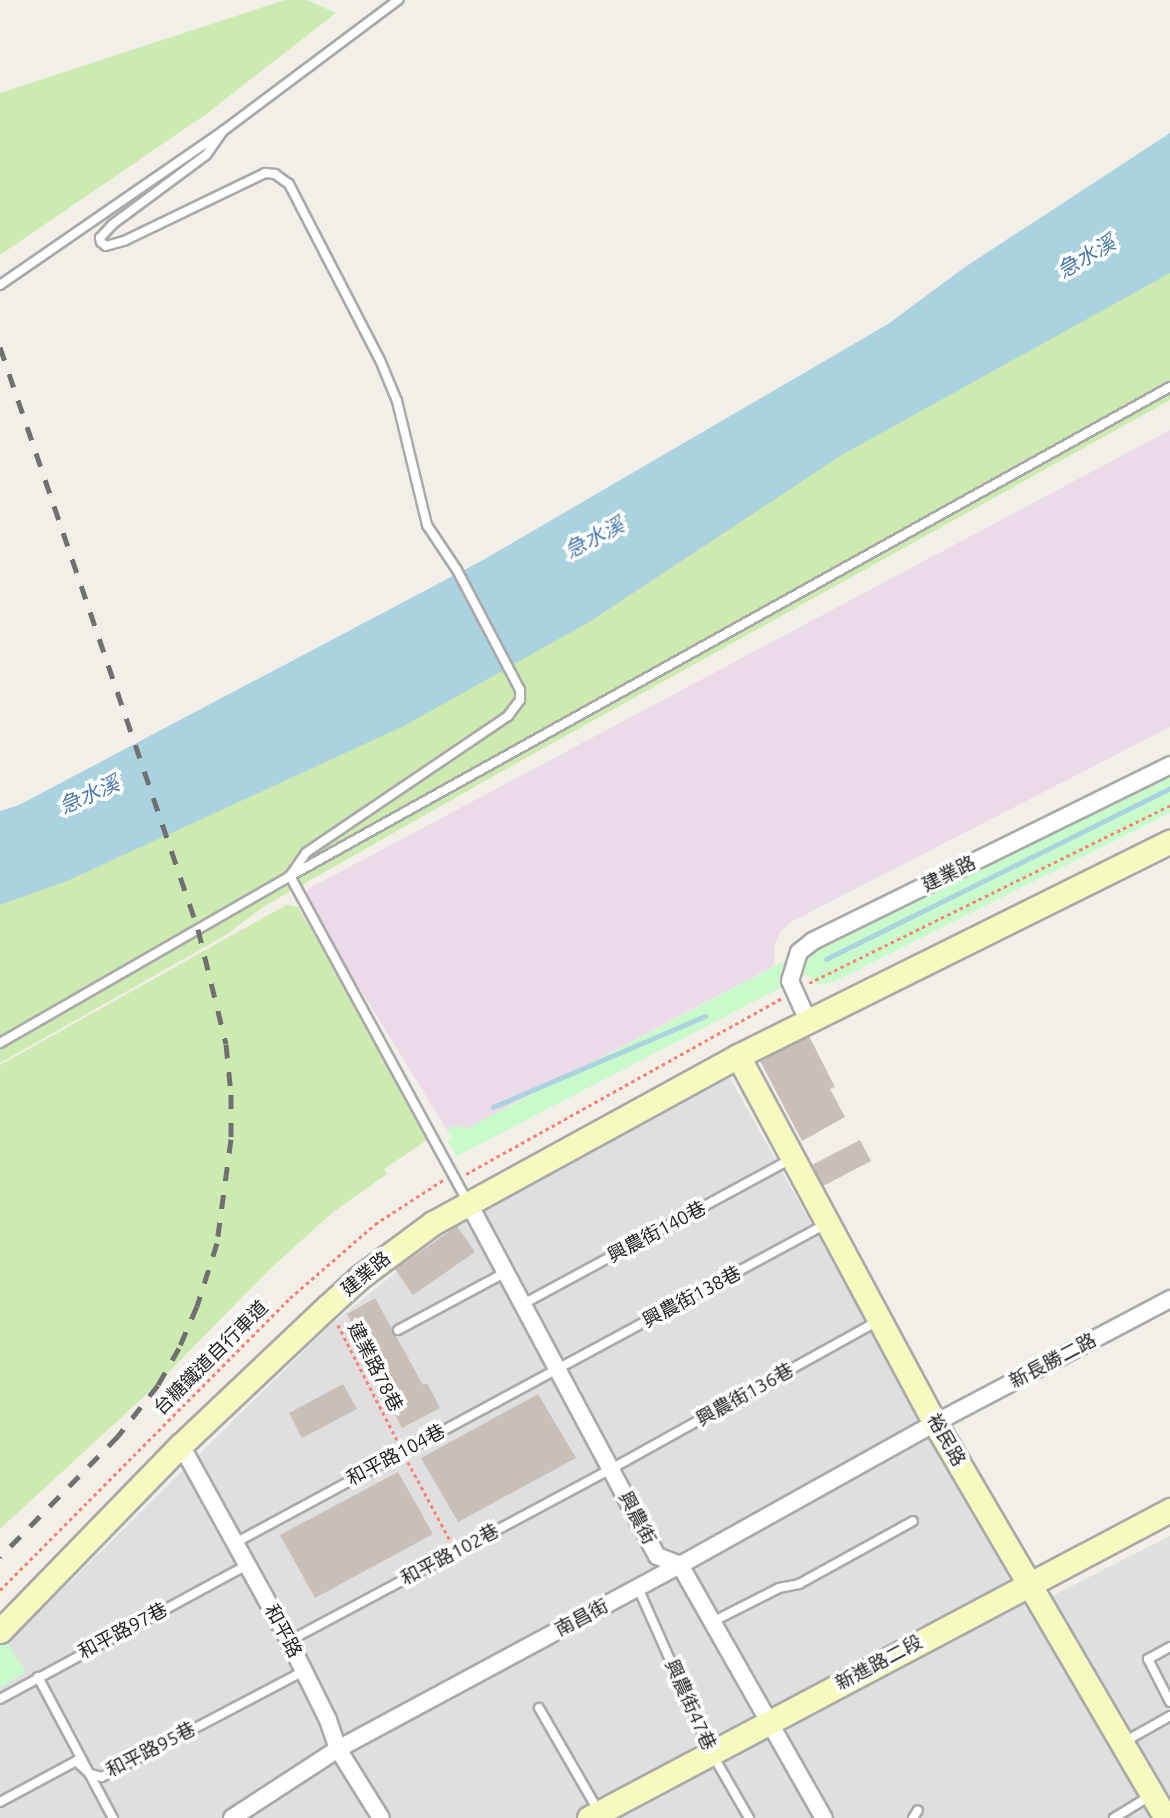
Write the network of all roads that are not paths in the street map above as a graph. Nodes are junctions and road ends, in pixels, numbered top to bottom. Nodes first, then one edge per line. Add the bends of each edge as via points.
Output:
1 (398, 0) edge
2 (223, 131) junction
3 (0, 285) edge
4 (1170, 387) edge
5 (1170, 765) edge
6 (1170, 844) edge
7 (290, 876) junction
8 (809, 1023) junction
9 (0, 1043) edge
10 (738, 1056) junction
11 (791, 1159) junction
12 (468, 1202) junction
13 (826, 1224) junction
14 (506, 1272) junction
15 (1170, 1299) edge
16 (523, 1304) junction
17 (879, 1320) junction
18 (398, 1330) dead end
19 (558, 1369) junction
20 (935, 1423) junction
21 (181, 1445) junction
22 (611, 1469) junction
23 (1170, 1510) edge
24 (913, 1521) dead end
25 (235, 1543) junction
26 (247, 1565) junction
27 (680, 1565) junction
28 (1029, 1584) junction
29 (638, 1588) junction
30 (712, 1622) junction
31 (0, 1631) edge
32 (289, 1642) junction
33 (1170, 1647) edge
34 (304, 1671) junction
35 (38, 1677) junction
36 (0, 1699) edge
37 (1170, 1702) edge
38 (539, 1708) dead end
39 (1170, 1716) edge
40 (769, 1722) junction
41 (1121, 1743) junction
42 (338, 1749) junction
43 (711, 1752) junction
44 (90, 1774) junction
45 (1153, 1795) junction
46 (0, 1802) edge
47 (594, 1815) edge
48 (113, 1818) edge
49 (232, 1818) edge
50 (380, 1818) edge
51 (749, 1818) edge
52 (824, 1818) edge
53 (1114, 1818) edge
54 (1166, 1818) edge

1 - 2 lane
2 - 3 lane
2 - 7 lane via 206,155 113,224 100,238 101,243 124,241 256,175 275,174 284,179 397,401 427,525 457,570 520,690 515,708 306,853
4 - 7 lane
5 - 8 street, 建業路 via 813,941 799,952 790,981
6 - 8 street, 建業路
7 - 9 lane
7 - 12 lane via 460,1175
8 - 10 street, 建業路
10 - 11 street, 裕民路
10 - 12 street, 建業路
11 - 13 street, 裕民路
11 - 16 lane, 興農街140巷
12 - 14 street, 興農街
12 - 21 street, 建業路 via 395,1250 328,1306
13 - 17 street, 裕民路
13 - 19 lane, 興農街138巷
14 - 16 street, 興農街
14 - 18 lane
15 - 20 street, 新長勝二路
16 - 19 street, 興農街
17 - 20 street, 裕民路
17 - 22 lane, 興農街136巷
19 - 22 street, 興農街
19 - 25 lane, 和平路104巷
20 - 27 street, 南昌街
20 - 28 street, 裕民路
21 - 25 street, 和平路
21 - 31 street, 建業路
22 - 27 street, 興農街 via 657,1556
22 - 32 lane, 和平路102巷
23 - 28 street, 新進路二段
24 - 30 lane via 799,1584 779,1587
25 - 26 street, 和平路
26 - 32 street, 和平路
26 - 35 lane, 和平路97巷
27 - 29 street, 南昌街
27 - 30 street, 興農街
28 - 40 street, 新進路二段
28 - 41 street, 裕民路
29 - 42 street, 南昌街
29 - 43 lane, 興農街47巷
30 - 40 street, 興農街
32 - 34 street, 和平路
33 - 37 lane via 1148,1659
34 - 42 street, 和平路
34 - 44 lane, 和平路95巷 via 102,1777
35 - 36 lane, 和平路97巷
35 - 44 lane
38 - 47 lane
39 - 41 lane
40 - 43 street, 新進路二段
40 - 52 street, 興農街
41 - 45 street, 裕民路
42 - 49 street, 南昌街
42 - 50 street, 和平路
43 - 47 street, 新進路二段
43 - 51 lane, 興農街47巷
44 - 46 lane, 和平路95巷 via 76,1761
44 - 48 lane
45 - 53 lane
45 - 54 street, 裕民路

